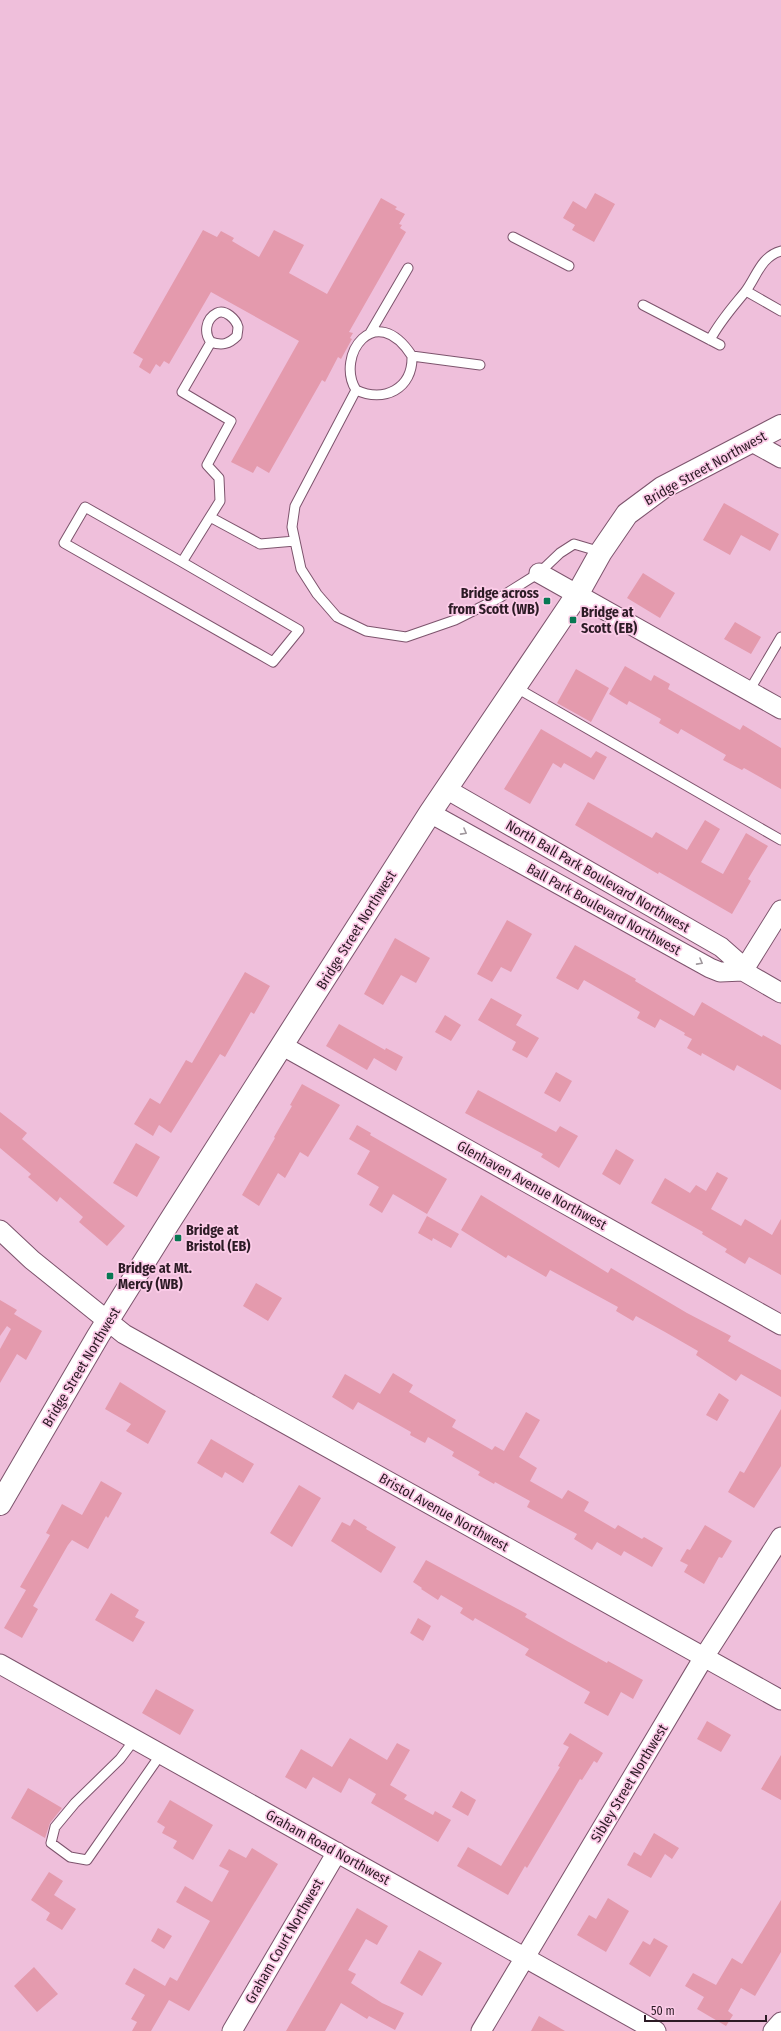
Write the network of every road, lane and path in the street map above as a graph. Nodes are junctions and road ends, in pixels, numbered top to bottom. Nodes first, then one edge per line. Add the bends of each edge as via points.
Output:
1 (513, 237) dead end
2 (781, 251) edge
3 (569, 266) dead end
4 (408, 268) dead end
5 (746, 291) junction
6 (643, 305) dead end
7 (781, 312) edge
8 (370, 333) junction
9 (710, 340) junction
10 (211, 342) dead end
11 (720, 345) dead end
12 (412, 356) junction
13 (480, 365) dead end
14 (356, 390) junction
15 (781, 426) edge
16 (752, 442) junction
17 (781, 458) edge
18 (210, 517) junction
19 (295, 541) junction
20 (601, 552) junction
21 (182, 562) junction
22 (539, 573) junction
23 (577, 594) junction
24 (781, 637) edge
25 (515, 687) junction
26 (749, 691) junction
27 (781, 709) edge
28 (446, 789) junction
29 (430, 813) junction
30 (781, 840) edge
31 (781, 910) edge
32 (743, 971) junction
33 (781, 993) edge
34 (283, 1046) junction
35 (0, 1230) edge
36 (108, 1321) junction
37 (781, 1325) edge
38 (0, 1504) edge
39 (781, 1537) edge
40 (704, 1656) junction
41 (0, 1664) edge
42 (781, 1700) edge
43 (135, 1739) junction
44 (161, 1754) junction
45 (337, 1852) junction
46 (524, 1957) junction
47 (781, 2022) edge
48 (232, 2031) edge
49 (481, 2031) edge
50 (656, 2031) edge
51 (773, 2031) edge

1 - 3 lane
2 - 5 lane via 766,259
4 - 8 lane
5 - 7 lane
5 - 9 lane via 719,322
6 - 9 lane
8 - 12 lane via 386,332 402,342
8 - 14 lane via 363,338 352,361 351,376
9 - 11 lane
10 - 18 lane via 182,392 231,421 207,465 219,478 220,501
12 - 13 lane
12 - 14 lane via 410,375 397,388 382,396 372,396
14 - 19 lane via 295,506 292,527
15 - 16 main road, Bridge Street Northwest
16 - 17 street
16 - 20 main road, Bridge Street Northwest via 662,488 638,505 627,514
18 - 19 lane via 260,544
18 - 21 lane
19 - 22 lane via 301,569 317,594 337,617 366,631 406,637 455,620 499,598
20 - 22 lane via 574,544 560,552
20 - 23 main road, Bridge Street Northwest
21 - 21 lane via 85,507 64,543 273,662 299,630
22 - 23 street
23 - 25 main road, Bridge Street Northwest
23 - 26 street
24 - 26 lane
25 - 28 main road, Bridge Street Northwest
25 - 30 lane
26 - 27 street
28 - 29 main road, Bridge Street Northwest
28 - 32 street, North Ball Park Boulevard Northwest via 721,947 738,962
29 -> 32 street, Ball Park Boulevard Northwest via 710,968 720,972
29 - 34 main road, Bridge Street Northwest
31 - 32 street
32 - 33 street
34 - 36 main road, Bridge Street Northwest
34 - 37 street, Glenhaven Avenue Northwest
35 - 36 street, Bristol Avenue Northwest via 32,1260
36 - 38 main road, Bridge Street Northwest
36 - 40 street, Bristol Avenue Northwest via 124,1334
39 - 40 street, Sibley Street Northwest
40 - 42 street, Bristol Avenue Northwest
40 - 46 street, Sibley Street Northwest
41 - 43 street, Graham Road Northwest
43 - 44 street, Graham Road Northwest
43 - 44 lane via 120,1759 75,1803 55,1827 51,1842 70,1857 87,1860
44 - 45 street, Graham Road Northwest
45 - 46 street, Graham Road Northwest
45 - 48 street, Graham Court Northwest
46 - 49 street, Sibley Street Northwest
46 - 50 street, Graham Road Northwest
47 - 51 street

